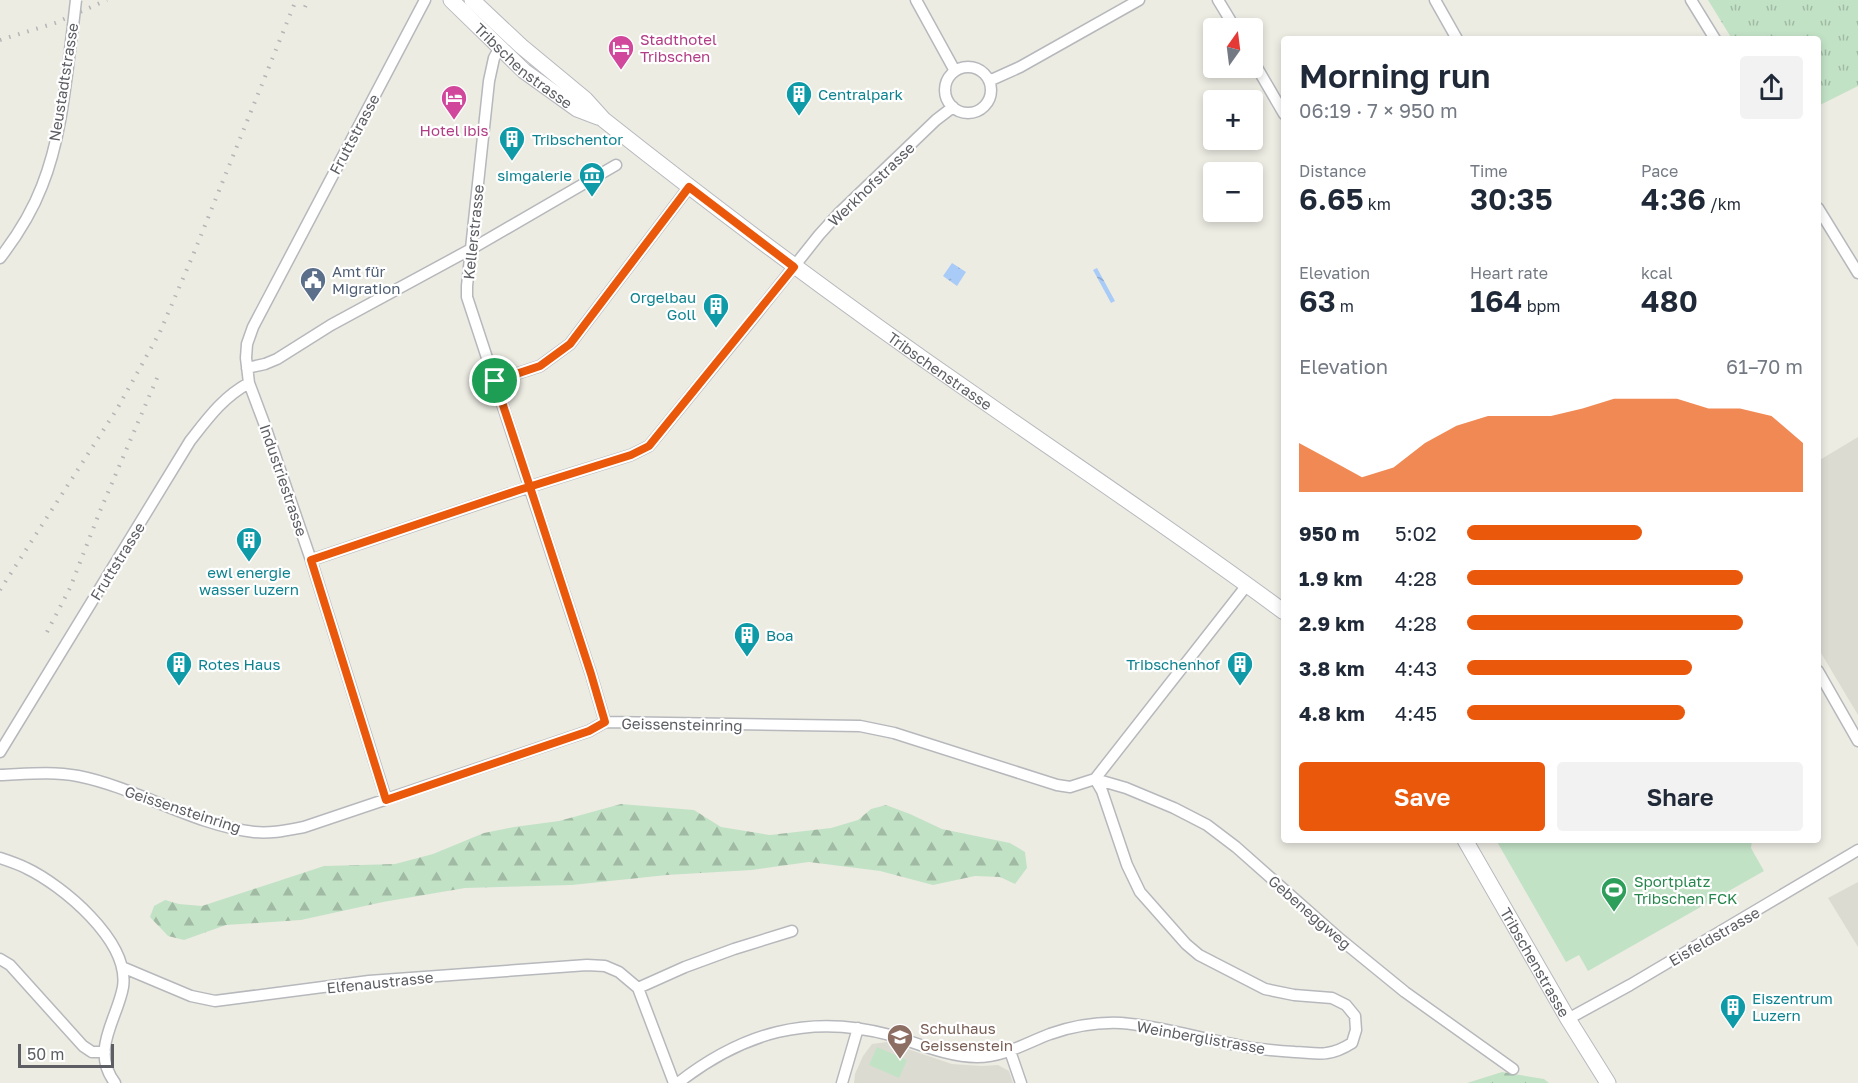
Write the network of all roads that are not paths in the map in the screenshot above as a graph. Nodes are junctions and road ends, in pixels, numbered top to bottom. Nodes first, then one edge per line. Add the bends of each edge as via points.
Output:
1 (76, 0) edge
2 (425, 0) edge
3 (451, 0) edge
4 (472, 0) edge
5 (916, 0) edge
6 (1139, 0) edge
7 (1218, 0) edge
8 (1435, 0) edge
9 (1691, 0) edge
10 (1229, 18) edge
11 (1455, 36) edge
12 (1713, 36) edge
13 (500, 48) junction
14 (955, 71) junction
15 (1263, 78) edge
16 (989, 81) junction
17 (953, 107) junction
18 (1281, 109) edge
19 (604, 120) junction
20 (616, 165) dead end
21 (689, 187) junction
22 (1821, 213) edge
23 (473, 248) junction
24 (0, 258) edge
25 (794, 267) junction
26 (1858, 273) edge
27 (247, 368) junction
28 (495, 381) junction
29 (249, 383) junction
30 (530, 487) junction
31 (311, 560) junction
32 (1246, 585) junction
33 (1281, 610) edge
34 (1821, 676) edge
35 (605, 722) junction
36 (1858, 741) edge
37 (0, 752) edge
38 (0, 775) edge
39 (1095, 779) junction
40 (386, 800) junction
41 (1467, 843) edge
42 (1858, 850) edge
43 (0, 858) edge
44 (792, 931) dead end
45 (0, 959) edge
46 (122, 967) junction
47 (638, 988) junction
48 (1568, 1018) junction
49 (858, 1028) junction
50 (1010, 1051) junction
51 (105, 1052) junction
52 (1513, 1069) dead end
53 (115, 1083) edge
54 (676, 1083) edge
55 (842, 1083) edge
56 (1021, 1083) edge
57 (1608, 1083) edge

1 - 24 street, Neustadtstrasse, bridge via 62,109 43,184 31,212
2 - 27 street, Fruttstrasse via 253,327 247,344
3 - 13 street, Tribschenstrasse
4 - 19 street, Tribschenstrasse
5 - 14 street
6 - 16 street
7 - 10 street
8 - 11 street
9 - 12 street
13 - 19 street, Tribschenstrasse via 524,71 577,109
13 - 23 street, Kellerstrasse via 489,81
14 - 16 street via 975,68
14 - 17 street via 945,88
15 - 18 street
16 - 17 street via 990,98 980,110 966,113
17 - 25 street, Werkhofstrasse via 838,214
19 - 21 street, Tribschenstrasse
20 - 23 street
21 - 25 street, Tribschenstrasse
21 - 28 street via 570,344 540,366
22 - 26 street
23 - 27 street via 277,359
23 - 28 street, Kellerstrasse via 467,297
25 - 30 street, Werkhofstrasse via 649,446
25 - 32 street, Tribschenstrasse
27 - 29 street, Industriestrasse
28 - 30 street, Kellerstrasse
29 - 31 street, Industriestrasse
29 - 37 street, Fruttstrasse via 216,408 190,441
30 - 31 street, Werkhofstrasse
30 - 35 street, Kellerstrasse
31 - 40 street, Industriestrasse
32 - 33 street, Tribschenstrasse
32 - 39 street
34 - 36 street
35 - 39 street, Geissensteinring via 860,726 894,733 1057,785 1070,787
35 - 40 street, Geissensteinring via 589,731
38 - 40 street, Geissensteinring via 78,776 254,832 304,827
39 - 50 street, Weinberglistrasse via 1140,892 1186,944 1198,955 1265,989 1332,998 1346,1005 1354,1016 1356,1030 1352,1043 1326,1054 1279,1051 1151,1026 1098,1023 1051,1034
39 - 52 street, Gebeneggweg via 1126,788 1207,825 1405,992
41 - 48 street, Tribschenstrasse
42 - 48 street, Eisfeldstrasse
43 - 46 street via 51,883 93,918 108,936
44 - 47 street via 685,967
45 - 51 street via 10,965 83,1046 92,1052
46 - 47 street, Elfenaustrasse via 191,996 215,1001 369,981 587,965 619,972
46 - 51 street via 123,987
47 - 54 street
48 - 57 street, Tribschenstrasse
49 - 50 street, Weinberglistrasse via 953,1054 975,1057
49 - 54 street, Weinberglistrasse via 830,1026 776,1032 722,1053
49 - 55 street
50 - 56 street
51 - 53 street

